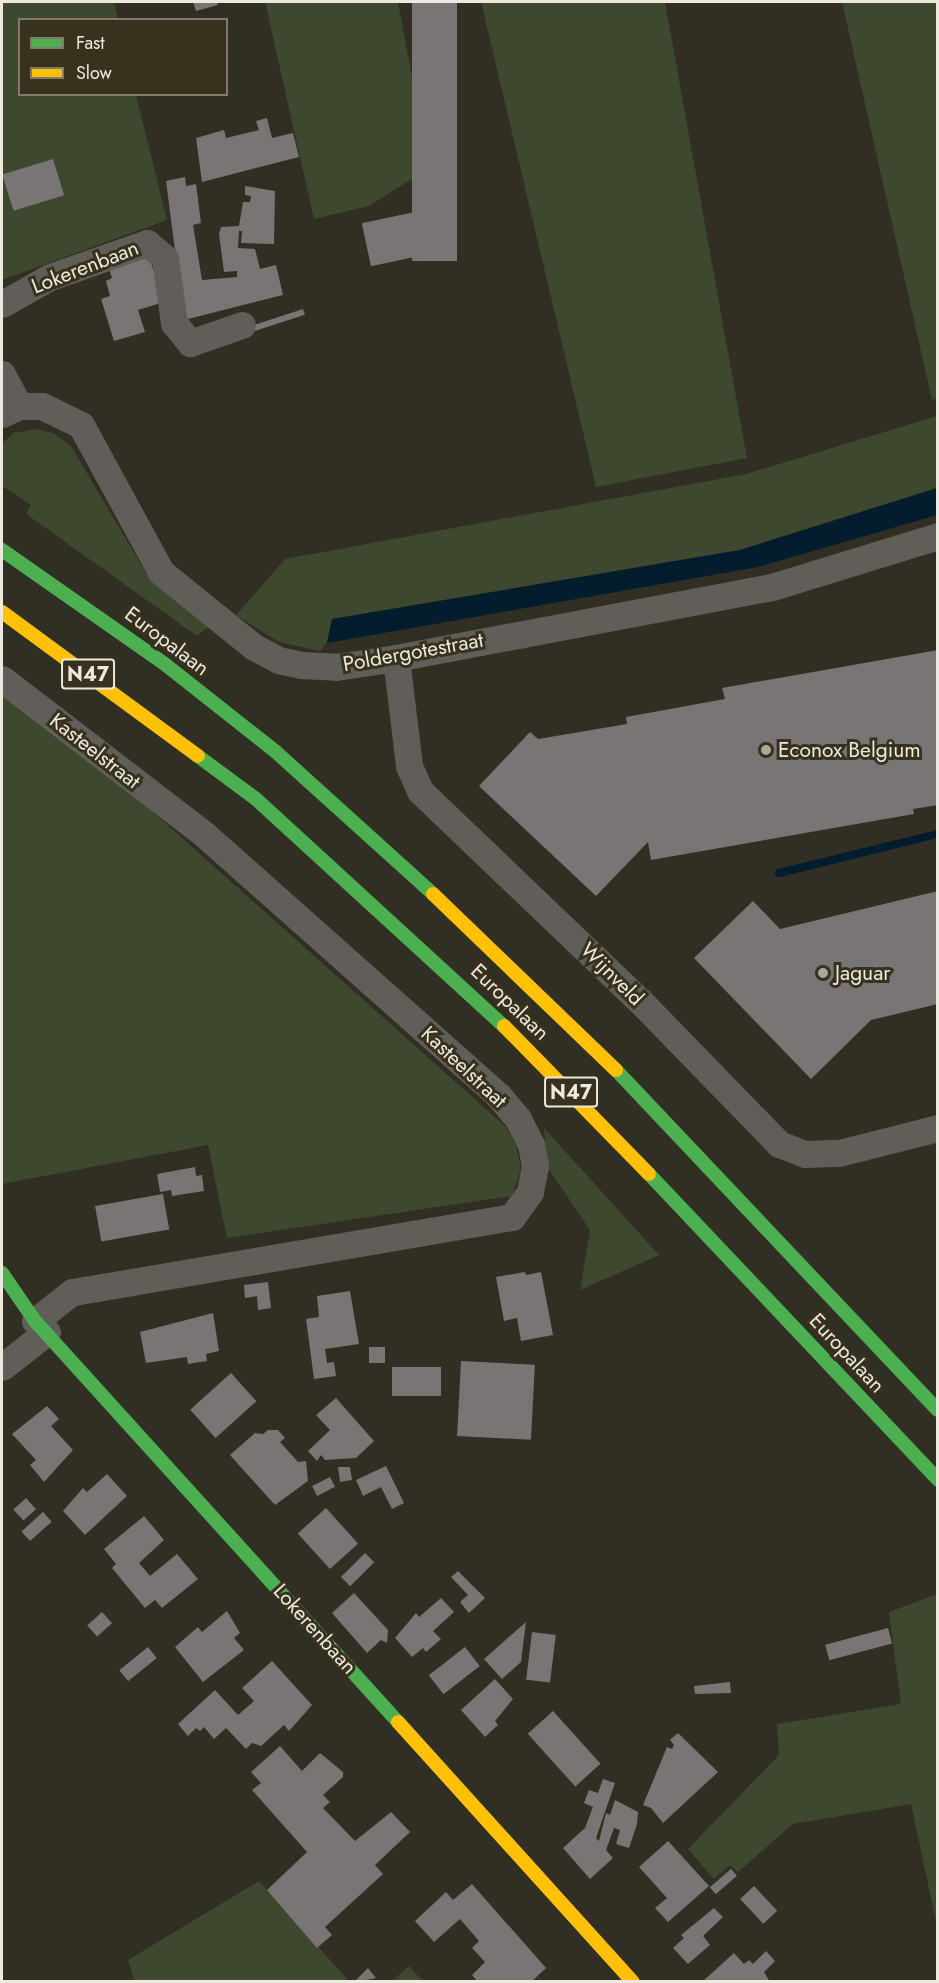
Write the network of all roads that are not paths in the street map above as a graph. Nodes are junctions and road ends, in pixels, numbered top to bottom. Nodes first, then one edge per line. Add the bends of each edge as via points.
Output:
1 (2, 304) edge
2 (242, 325) dead end
3 (2, 374) edge
4 (10, 410) edge
5 (938, 536) edge
6 (2, 550) edge
7 (2, 612) edge
8 (396, 658) junction
9 (2, 679) edge
10 (938, 1128) edge
11 (2, 1273) edge
12 (41, 1327) junction
13 (2, 1367) edge
14 (938, 1410) edge
15 (938, 1480) edge
16 (633, 1982) edge

1 - 2 street, Lokerenbaan via 50,277 147,243 165,258 174,323 190,343
3 - 4 street
4 - 8 street, Poldergotestraat via 42,406 81,425 161,572 254,647 278,660 301,665 336,667
5 - 8 street, Poldergotestraat via 772,587
6 - 14 main road, Europalaan / N47 via 166,665 276,752 393,855 588,1040
7 - 15 main road, Europalaan / N47 via 256,799 450,973 555,1075
8 - 10 street, Wijnveld via 409,766 420,791 640,1001 779,1144 805,1154 839,1153
9 - 12 street, Kasteelstraat via 205,835 498,1095 518,1119 535,1166 530,1192 512,1217 72,1292
11 - 12 main road, Lokerenbaan
12 - 13 street, Kasteelstraat
12 - 16 main road, Lokerenbaan

